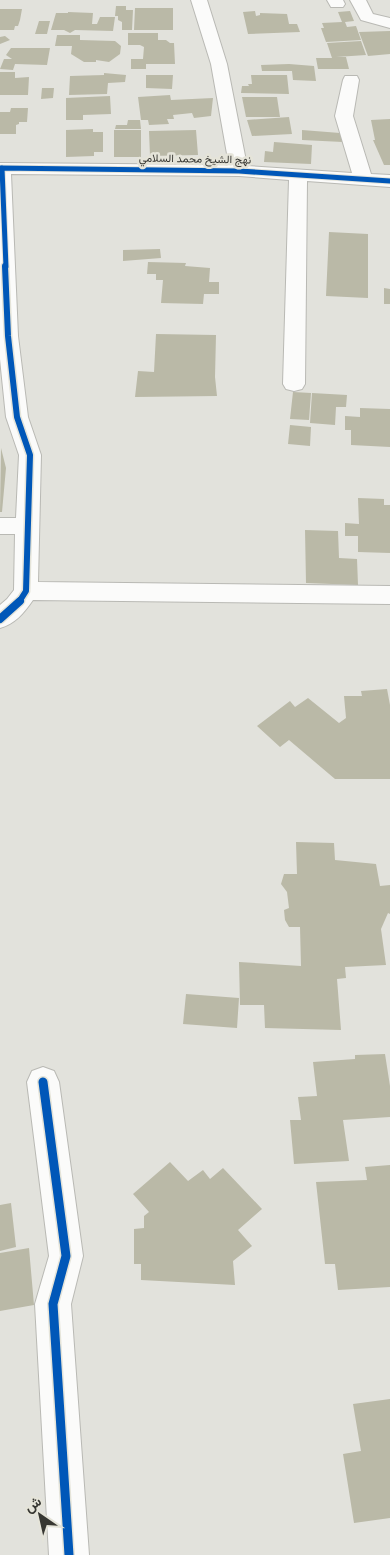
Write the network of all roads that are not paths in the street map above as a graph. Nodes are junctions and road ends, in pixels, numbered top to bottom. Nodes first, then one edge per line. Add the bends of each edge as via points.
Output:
1 (199, 0) edge
2 (358, 0) edge
3 (390, 22) edge
4 (351, 80) dead end
5 (1, 168) edge
6 (239, 171) junction
7 (298, 175) junction
8 (363, 179) junction
9 (390, 180) edge
10 (294, 384) dead end
11 (0, 526) edge
12 (27, 526) junction
13 (26, 591) junction
14 (390, 596) edge
15 (0, 619) edge
16 (43, 1082) dead end
17 (69, 1555) edge

1 - 6 street via 219,64
2 - 3 street via 367,17
4 - 8 street via 344,116
5 - 6 street, نهج الشيخ محمد السلامي
5 - 12 street via 8,336 17,417 30,455
6 - 7 street, نهج الشيخ محمد السلامي
7 - 8 street, نهج الشيخ محمد السلامي
7 - 10 street
8 - 9 street, نهج الشيخ محمد السلامي
11 - 12 street
12 - 13 street
13 - 14 street
13 - 15 street via 16,606
16 - 17 street via 66,1256 53,1304

